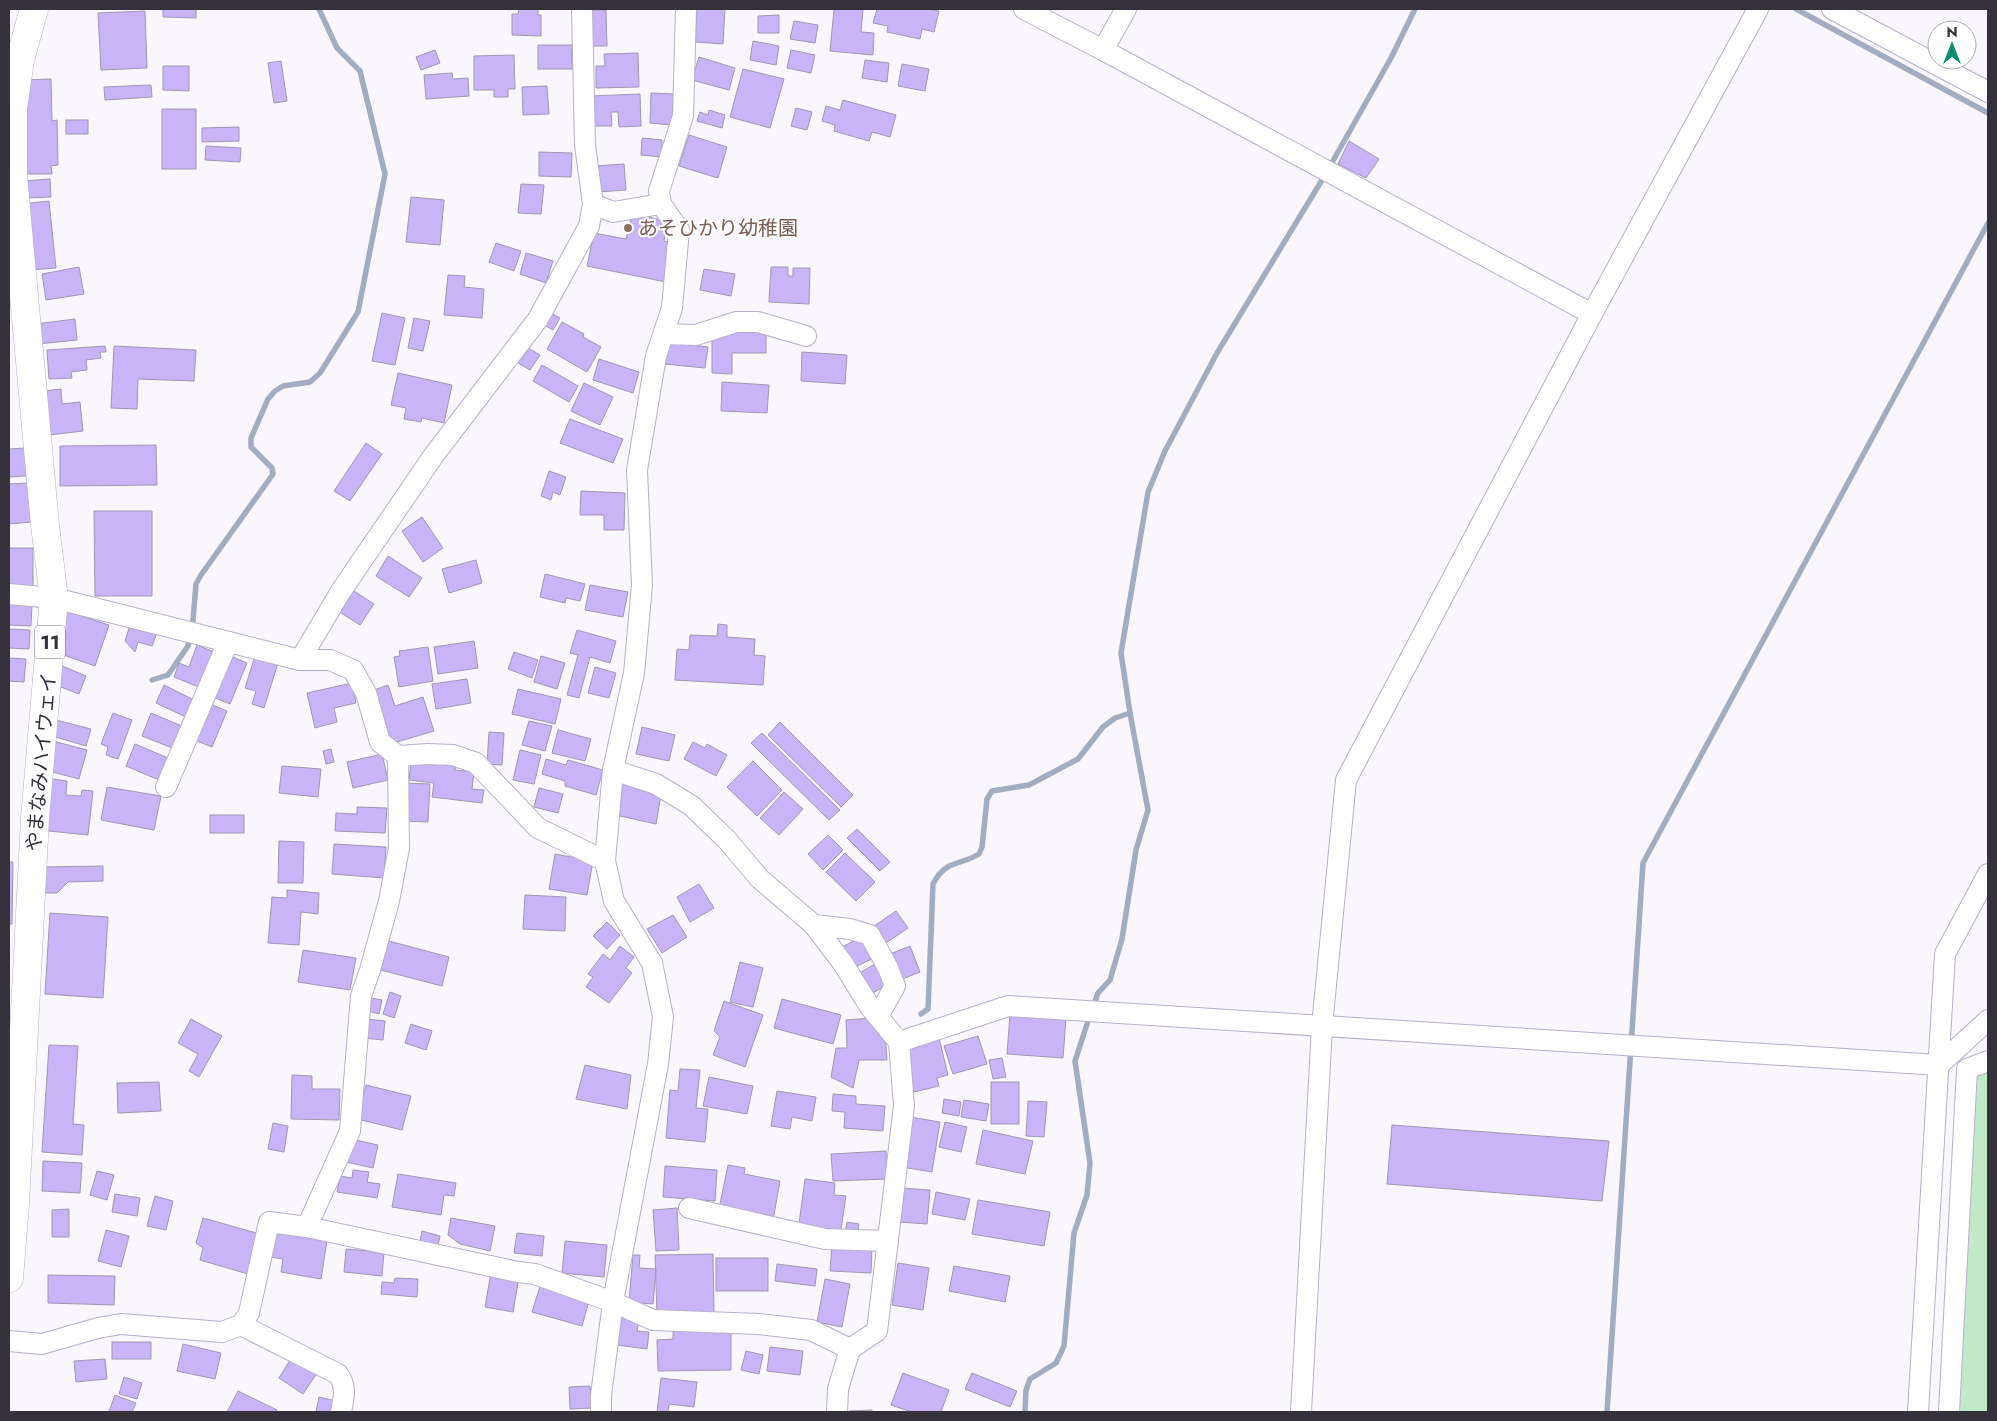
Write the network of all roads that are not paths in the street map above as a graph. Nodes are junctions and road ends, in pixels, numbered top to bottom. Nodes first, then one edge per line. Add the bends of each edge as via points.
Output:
1 (34, 9) edge
2 (582, 9) edge
3 (686, 9) edge
4 (1024, 9) edge
5 (1126, 9) edge
6 (1758, 9) edge
7 (1832, 9) edge
8 (1103, 50) junction
9 (1988, 92) edge
10 (593, 204) junction
11 (661, 204) junction
12 (1592, 314) junction
13 (664, 334) junction
14 (806, 336) dead end
15 (9, 594) edge
16 (54, 598) junction
17 (228, 642) junction
18 (300, 660) junction
19 (398, 756) junction
20 (612, 770) junction
21 (166, 787) dead end
22 (605, 861) junction
23 (1988, 874) edge
24 (814, 925) junction
25 (878, 1016) junction
26 (1988, 1020) edge
27 (16, 1025) edge
28 (1322, 1026) junction
29 (899, 1042) junction
30 (1988, 1061) edge
31 (1939, 1065) junction
32 (689, 1208) dead end
33 (307, 1227) junction
34 (888, 1241) junction
35 (9, 1278) edge
36 (613, 1302) junction
37 (241, 1325) junction
38 (9, 1341) edge
39 (850, 1349) junction
40 (341, 1412) edge
41 (601, 1412) edge
42 (837, 1412) edge
43 (1301, 1412) edge
44 (1918, 1412) edge
45 (1949, 1412) edge

1 - 16 main road, やまなみハイウェイ / 11 via 20,60 13,108 13,176
2 - 10 street via 585,145
3 - 11 street via 684,116 659,191
4 - 8 street
5 - 8 street
6 - 12 street
7 - 9 street
8 - 12 street
10 - 11 street via 612,212
10 - 18 street via 589,226 538,319 434,455 341,591
11 - 13 street via 679,230 672,308
12 - 28 street via 1346,780
13 - 14 street via 696,335 736,322 758,322
13 - 20 street via 656,356 637,470 642,584 634,672
15 - 16 street
16 - 17 street
16 - 27 main road, やまなみハイウェイ / 11
17 - 18 street
17 - 21 street
18 - 19 street via 330,660 353,670 366,693 380,742
19 - 22 street via 453,755 476,763 538,828
19 - 33 street via 399,848 389,901 361,996 350,1131
20 - 22 street
20 - 24 street via 656,784 692,806 760,879
22 - 36 street via 614,901 652,963 663,1017 658,1064
23 - 31 street via 1945,954
24 - 25 street
24 - 25 street via 870,934 895,986
25 - 29 street
26 - 31 street
27 - 35 main road, やまなみハイウェイ / 11
28 - 29 street via 1008,1006
28 - 31 street
28 - 43 street
29 - 34 street via 904,1106
30 - 45 street via 1967,1069
31 - 44 street
32 - 34 street via 825,1239
33 - 36 street via 535,1274
33 - 37 street via 269,1222 249,1313
34 - 39 street via 877,1330
36 - 39 street via 653,1320 759,1324 811,1330
36 - 41 street
37 - 38 street via 222,1332 121,1324 42,1344
37 - 40 street via 338,1374 344,1383 345,1394
39 - 42 street via 838,1389

